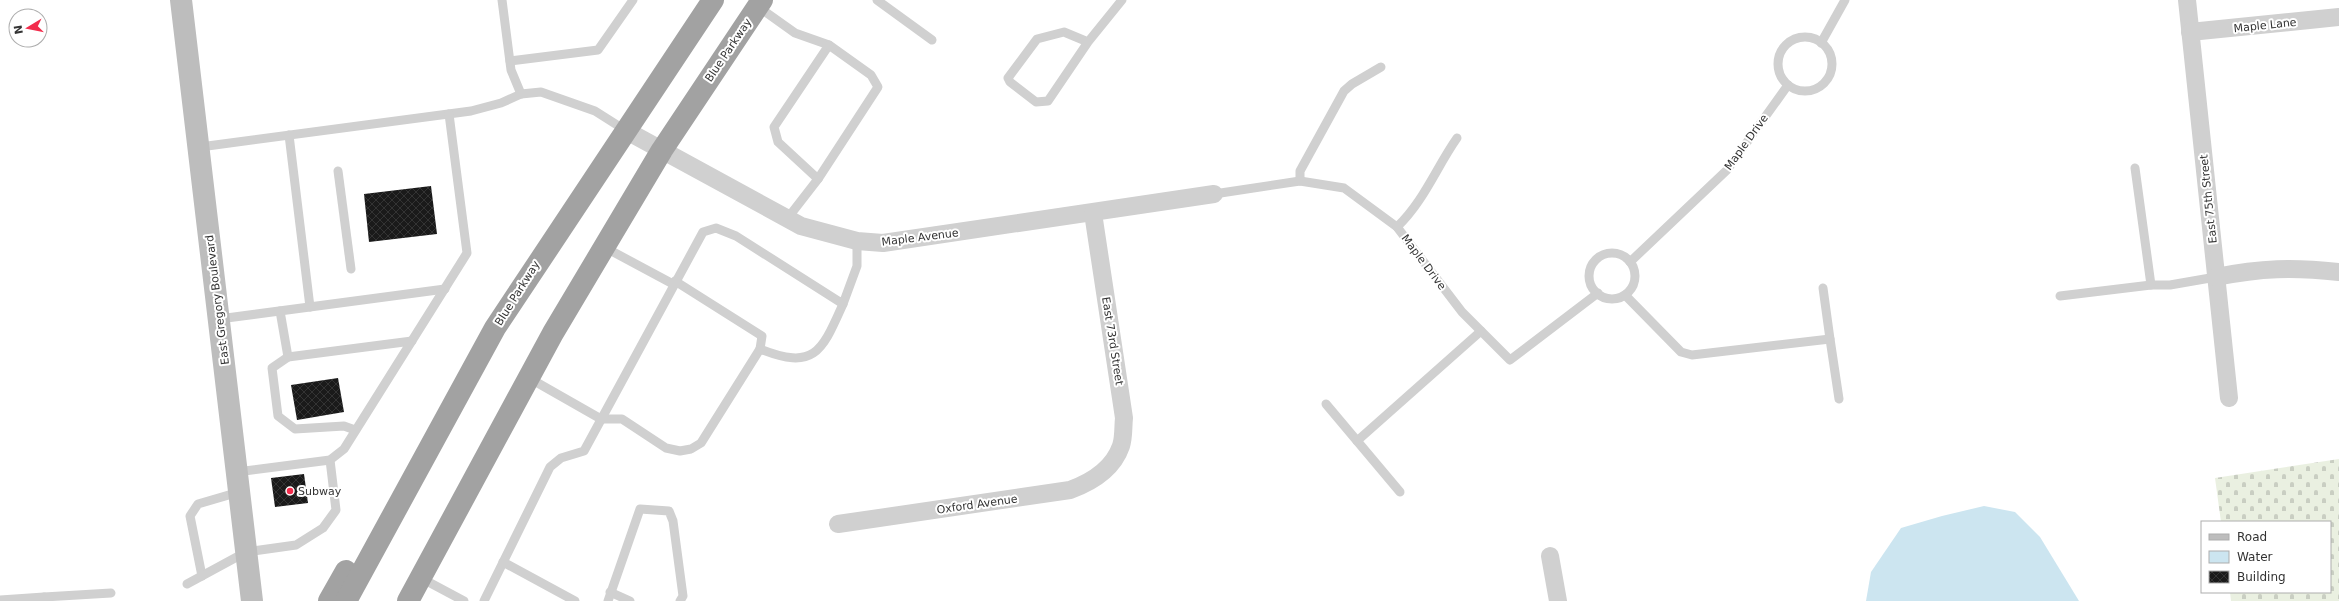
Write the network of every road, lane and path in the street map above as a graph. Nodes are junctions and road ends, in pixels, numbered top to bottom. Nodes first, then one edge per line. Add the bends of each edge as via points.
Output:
1 (181, 0) edge
2 (502, 0) edge
3 (633, 0) edge
4 (713, 0) edge
5 (877, 0) edge
6 (1122, 0) edge
7 (1845, 0) edge
8 (2187, 0) edge
9 (760, 3) edge
10 (2339, 17) edge
11 (2190, 32) junction
12 (932, 40) dead end
13 (1088, 42) junction
14 (1821, 43) junction
15 (829, 45) junction
16 (510, 61) junction
17 (1381, 67) dead end
18 (1788, 85) junction
19 (521, 94) junction
20 (449, 114) junction
21 (625, 130) junction
22 (288, 135) junction
23 (1456, 138) dead end
24 (200, 147) junction
25 (662, 150) junction
26 (2135, 168) dead end
27 (338, 171) dead end
28 (818, 179) junction
29 (1300, 181) junction
30 (1214, 194) joint
31 (1093, 213) junction
32 (788, 219) junction
33 (1397, 227) junction
34 (858, 241) junction
35 (604, 247) junction
36 (1630, 262) junction
37 (351, 268) dead end
38 (2339, 272) edge
39 (2216, 277) junction
40 (674, 282) junction
41 (2151, 285) junction
42 (1823, 288) dead end
43 (444, 289) junction
44 (1598, 293) junction
45 (1625, 295) junction
46 (2060, 296) dead end
47 (843, 304) junction
48 (310, 307) junction
49 (280, 311) junction
50 (219, 319) junction
51 (1481, 331) junction
52 (1830, 339) junction
53 (412, 341) junction
54 (760, 348) junction
55 (288, 357) junction
56 (529, 378) junction
57 (2229, 398) dead end
58 (1839, 399) dead end
59 (1326, 404) dead end
60 (601, 420) junction
61 (355, 430) junction
62 (1357, 441) junction
63 (330, 460) junction
64 (1109, 466) joint
65 (238, 482) junction
66 (1400, 492) dead end
67 (398, 505) junction
68 (838, 524) dead end
69 (246, 552) junction
70 (1550, 556) dead end
71 (503, 562) junction
72 (202, 576) junction
73 (421, 578) junction
74 (187, 584) dead end
75 (111, 593) dead end
76 (609, 597) edge
77 (44, 599) edge
78 (0, 600) edge
79 (252, 601) edge
80 (329, 601) edge
81 (346, 601) edge
82 (408, 601) edge
83 (464, 601) edge
84 (484, 601) edge
85 (575, 601) edge
86 (630, 601) edge
87 (680, 601) edge
88 (1558, 601) edge

1 - 24 main road, East Gregory Boulevard
2 - 16 lane
3 - 16 lane via 598,50
4 - 21 highway, Blue Parkway
5 - 12 lane
6 - 13 lane
7 - 14 lane
8 - 11 street, East 75th Street
9 - 15 lane via 795,33
9 - 25 highway, Blue Parkway
10 - 11 street, Maple Lane
11 - 39 street, East 75th Street
13 - 13 lane via 1064,32 1037,39 1008,78 1036,102 1048,101
14 - 18 lane via 1813,38 1804,37 1795,39 1784,48 1778,60 1782,78
14 - 18 lane via 1827,50 1831,62 1830,74 1825,81 1812,90 1795,89
15 - 28 lane via 774,127 778,142
15 - 28 lane via 871,75 878,88
16 - 19 lane
17 - 29 lane via 1344,91 1300,171
18 - 36 lane, Maple Drive via 1727,170
19 - 20 lane via 494,105
19 - 21 lane via 541,92 562,98 595,111
20 - 22 lane
20 - 43 lane via 467,252
21 - 25 street, Maple Avenue
21 - 67 highway, Blue Parkway via 495,328
22 - 24 lane
22 - 48 lane
23 - 33 lane via 1413,211
24 - 50 main road, East Gregory Boulevard
25 - 32 street, Maple Avenue
25 - 35 highway, Blue Parkway
26 - 41 lane
27 - 37 lane
28 - 32 lane
29 - 30 lane, Maple Drive
29 - 33 lane, Maple Drive via 1344,188
30 - 31 street, Maple Avenue
31 - 34 street, Maple Avenue via 882,243
31 - 64 street, East 73rd Street via 1124,418 1121,445
32 - 34 street, Maple Avenue via 801,226
33 - 51 lane, Maple Drive via 1462,312
34 - 47 lane via 857,266
35 - 40 lane
35 - 56 highway, Blue Parkway
36 - 44 lane via 1618,254 1610,253 1597,260 1590,273 1590,280
36 - 45 lane via 1635,276 1630,290
38 - 39 street via 2294,268 2254,270
39 - 41 lane via 2170,285
39 - 57 street, East 75th Street
40 - 47 lane via 703,232 716,228 736,236
40 - 54 lane via 762,336
40 - 60 lane
41 - 46 lane
42 - 52 lane
43 - 48 lane
43 - 53 lane
44 - 45 lane via 1611,299
44 - 51 lane, Maple Drive via 1510,360
45 - 52 lane via 1681,352 1692,355
47 - 54 lane via 826,342 814,354 791,359
48 - 49 lane
49 - 50 lane
49 - 55 lane
50 - 65 main road, East Gregory Boulevard
51 - 62 lane
52 - 58 lane
53 - 55 lane
53 - 61 lane
54 - 60 lane via 701,443 691,449 680,451 666,448 622,419
55 - 61 lane via 272,368 278,416 295,430 344,426
56 - 60 lane
56 - 73 highway, Blue Parkway
59 - 62 lane
60 - 71 lane via 584,451 561,458 550,468
61 - 63 lane via 344,449
62 - 66 lane
63 - 65 lane
63 - 69 lane via 336,510 323,528 296,545
64 - 68 street, Oxford Avenue via 1090,482 1070,490
65 - 69 main road, East Gregory Boulevard
65 - 72 lane via 198,504 190,516
67 - 80 highway via 371,531
67 - 81 highway, Blue Parkway
69 - 72 lane
69 - 79 main road, East Gregory Boulevard
70 - 88 street
71 - 84 lane
71 - 85 lane
72 - 74 lane
73 - 82 highway, Blue Parkway
73 - 83 lane
75 - 77 lane
76 - 86 lane
76 - 87 lane via 640,509 669,511 673,521 683,596
77 - 78 lane

